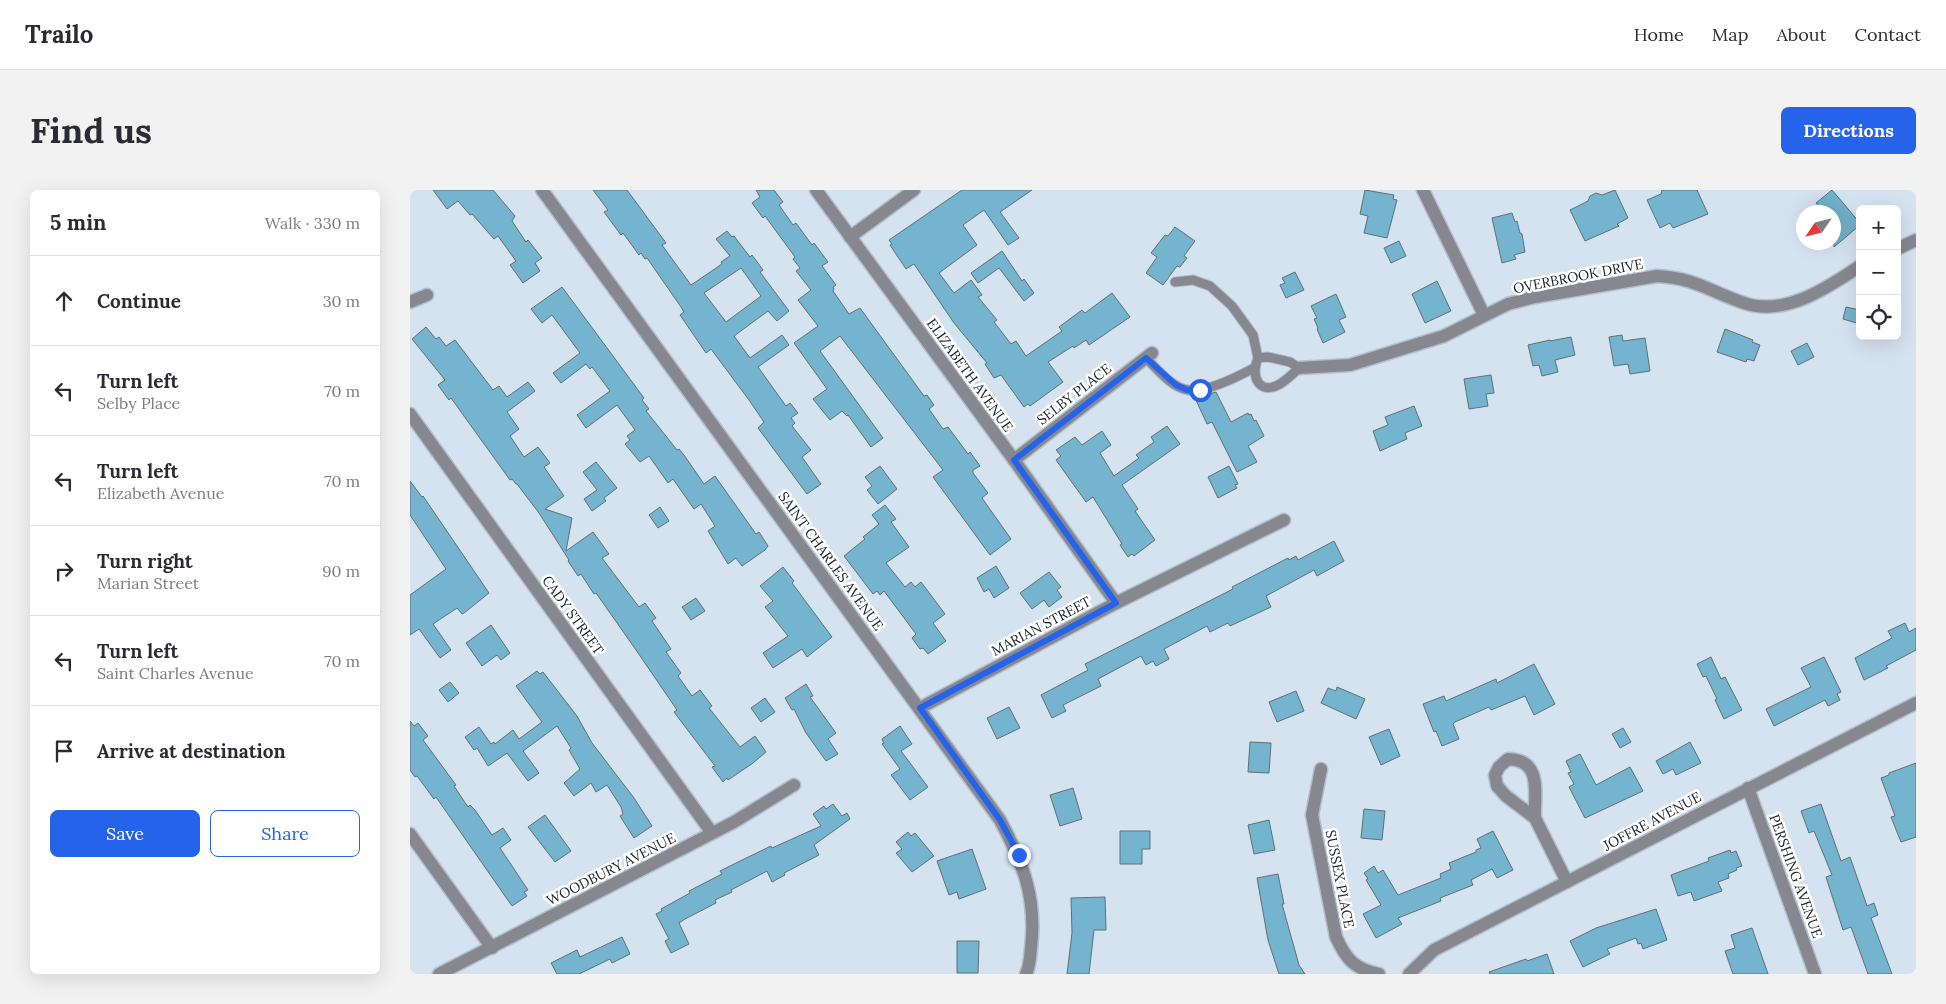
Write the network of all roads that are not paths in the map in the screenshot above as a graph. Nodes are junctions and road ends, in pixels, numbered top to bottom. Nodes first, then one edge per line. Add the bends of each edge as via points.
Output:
1 (542, 190) edge
2 (816, 190) edge
3 (914, 190) edge
4 (1423, 190) edge
5 (850, 237) junction
6 (1916, 240) edge
7 (1901, 247) edge
8 (1856, 269) edge
9 (1175, 282) dead end
10 (427, 296) dead end
11 (410, 302) edge
12 (1484, 315) junction
13 (1149, 355) joint
14 (1258, 358) junction
15 (1254, 368) junction
16 (1299, 368) junction
17 (410, 414) edge
18 (1014, 460) junction
19 (1284, 520) dead end
20 (1116, 603) junction
21 (1916, 703) edge
22 (920, 708) junction
23 (1321, 769) dead end
24 (794, 785) dead end
25 (1748, 788) junction
26 (1535, 818) junction
27 (410, 834) edge
28 (712, 834) junction
29 (1568, 882) junction
30 (492, 948) junction
31 (439, 974) edge
32 (1026, 974) edge
33 (1379, 974) edge
34 (1409, 974) edge
35 (1815, 974) edge

1 - 22 street, SAINT CHARLES AVENUE
2 - 5 street, ELIZABETH AVENUE
3 - 5 street
4 - 12 street
5 - 18 street, ELIZABETH AVENUE
6 - 7 street
8 - 12 street, OVERBROOK DRIVE via 1810,296 1789,304 1766,307 1745,304 1692,281 1657,276 1535,297
9 - 14 lane via 1193,280 1210,286 1232,306 1253,336
10 - 11 street
12 - 16 street, OVERBROOK DRIVE via 1444,336 1350,365
13 - 15 lane via 1164,376 1187,390 1200,390
13 - 18 street, SELBY PLACE
14 - 15 lane
14 - 16 lane via 1278,358
15 - 16 lane via 1255,378 1261,385 1269,387 1280,384
17 - 28 street, CADY STREET
18 - 20 street, ELIZABETH AVENUE
19 - 20 street, MARIAN STREET
20 - 22 street, MARIAN STREET
21 - 25 street, JOFFRE AVENUE
22 - 32 street, SAINT CHARLES AVENUE via 1000,820 1019,855 1029,889 1034,928
23 - 33 street, SUSSEX PLACE via 1312,815 1336,937 1352,964
24 - 28 street, WOODBURY AVENUE
25 - 29 street, JOFFRE AVENUE
25 - 35 street, PERSHING AVENUE
26 - 26 street via 1497,786 1495,775 1508,759 1519,759 1529,767 1536,780
26 - 29 street
27 - 30 street
28 - 30 street, WOODBURY AVENUE
29 - 34 street, JOFFRE AVENUE via 1434,950
30 - 31 street, WOODBURY AVENUE

